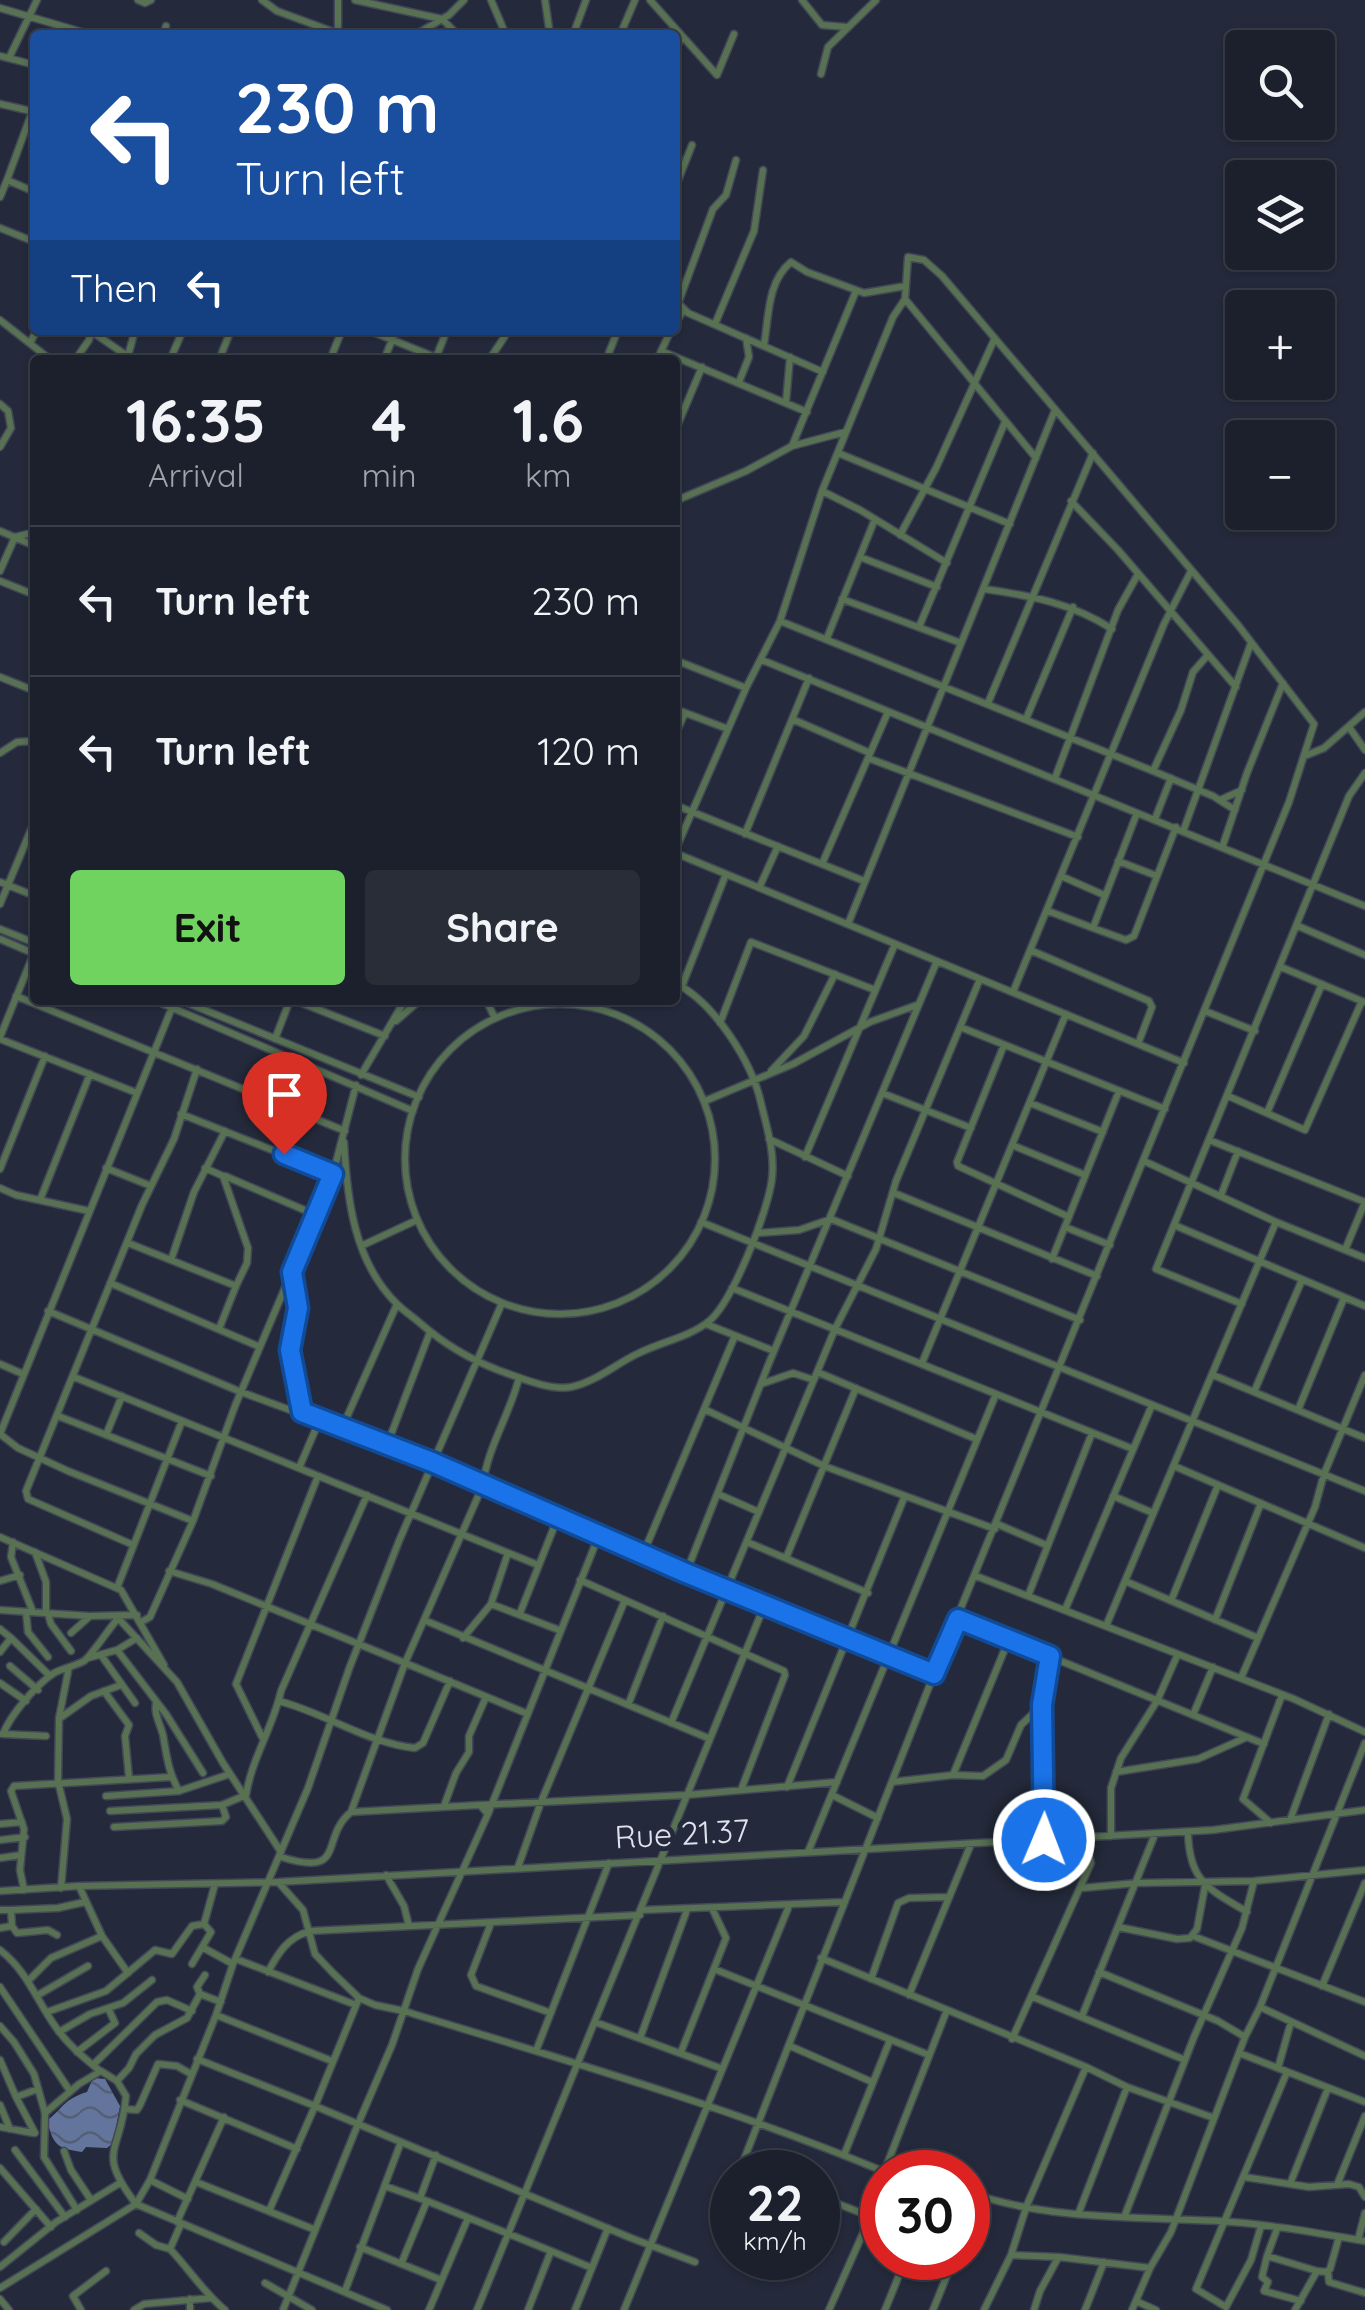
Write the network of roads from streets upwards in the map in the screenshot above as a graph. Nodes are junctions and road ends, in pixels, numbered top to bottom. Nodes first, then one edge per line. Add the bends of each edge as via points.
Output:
1 (37, 0) edge
2 (138, 0) edge
3 (151, 0) edge
4 (262, 0) edge
5 (338, 0) edge
6 (355, 0) edge
7 (464, 0) edge
8 (490, 0) edge
9 (545, 0) edge
10 (586, 0) edge
11 (634, 0) edge
12 (650, 0) edge
13 (802, 0) edge
14 (871, 2) edge
15 (0, 8) edge
16 (28, 18) junction
17 (442, 19) junction
18 (166, 26) dead end
19 (848, 27) junction
20 (73, 30) edge
21 (165, 30) edge
22 (329, 30) edge
23 (340, 30) edge
24 (423, 30) edge
25 (453, 30) edge
26 (504, 30) edge
27 (549, 30) edge
28 (575, 30) edge
29 (622, 30) edge
30 (677, 30) edge
31 (680, 34) edge
32 (734, 34) dead end
33 (682, 36) junction
34 (680, 40) edge
35 (0, 56) edge
36 (9, 58) junction
37 (30, 64) edge
38 (821, 74) dead end
39 (0, 104) edge
40 (30, 108) edge
41 (30, 116) edge
42 (692, 144) dead end
43 (736, 160) dead end
44 (763, 170) dead end
45 (680, 175) edge
46 (7, 180) junction
47 (30, 190) edge
48 (0, 197) edge
49 (0, 228) edge
50 (30, 240) edge
51 (906, 286) junction
52 (856, 291) junction
53 (680, 293) edge
54 (905, 300) junction
55 (680, 306) edge
56 (683, 310) junction
57 (680, 315) edge
58 (0, 320) edge
59 (715, 324) junction
60 (34, 335) edge
61 (97, 335) edge
62 (380, 335) edge
63 (394, 335) edge
64 (669, 335) edge
65 (504, 336) dead end
66 (746, 337) junction
67 (392, 340) junction
68 (994, 340) junction
69 (30, 343) junction
70 (764, 344) junction
71 (661, 351) junction
72 (45, 355) edge
73 (126, 355) edge
74 (386, 355) edge
75 (428, 355) edge
76 (492, 355) edge
77 (659, 355) edge
78 (671, 355) edge
79 (680, 358) edge
80 (790, 358) junction
81 (702, 367) junction
82 (823, 372) junction
83 (740, 382) junction
84 (974, 385) junction
85 (786, 402) junction
86 (0, 404) edge
87 (1055, 410) junction
88 (807, 412) junction
89 (680, 419) edge
90 (1005, 422) junction
91 (846, 431) junction
92 (792, 446) junction
93 (0, 448) edge
94 (838, 453) junction
95 (1094, 454) junction
96 (1036, 458) junction
97 (926, 488) junction
98 (822, 491) junction
99 (680, 499) edge
100 (1071, 500) junction
101 (970, 506) junction
102 (875, 518) junction
103 (1010, 524) junction
104 (0, 531) edge
105 (30, 533) edge
106 (900, 534) junction
107 (15, 537) junction
108 (30, 544) edge
109 (860, 556) junction
110 (946, 562) junction
111 (0, 571) edge
112 (1190, 571) junction
113 (1138, 574) junction
114 (0, 581) edge
115 (937, 587) junction
116 (985, 589) junction
117 (30, 593) edge
118 (1032, 596) junction
119 (842, 599) junction
120 (1072, 606) junction
121 (1169, 613) junction
122 (780, 620) junction
123 (919, 628) junction
124 (1112, 629) junction
125 (827, 638) junction
126 (1252, 642) junction
127 (961, 643) junction
128 (1207, 656) junction
129 (762, 660) junction
130 (680, 662) edge
131 (0, 677) edge
132 (809, 678) junction
133 (1284, 682) junction
134 (944, 686) junction
135 (1236, 687) junction
136 (746, 688) junction
137 (30, 689) edge
138 (988, 703) junction
139 (680, 711) edge
140 (888, 712) junction
141 (1365, 712) edge
142 (685, 713) junction
143 (1026, 718) junction
144 (792, 720) junction
145 (680, 724) edge
146 (928, 726) junction
147 (1349, 727) junction
148 (728, 730) junction
149 (1070, 736) junction
150 (30, 741) edge
151 (1365, 750) edge
152 (0, 753) edge
153 (1112, 754) junction
154 (869, 755) junction
155 (1306, 756) junction
156 (1154, 770) junction
157 (909, 772) junction
158 (1365, 773) edge
159 (1055, 778) junction
160 (1171, 778) junction
161 (1196, 788) junction
162 (1242, 790) junction
163 (1095, 796) junction
164 (1220, 800) junction
165 (680, 808) edge
166 (1235, 810) junction
167 (692, 812) junction
168 (1137, 812) junction
169 (1155, 819) junction
170 (1180, 828) junction
171 (30, 833) edge
172 (746, 834) junction
173 (1078, 837) junction
174 (680, 840) edge
175 (1222, 845) junction
176 (778, 846) junction
177 (680, 854) edge
178 (1118, 862) junction
179 (1265, 863) junction
180 (822, 864) junction
181 (726, 874) junction
182 (1061, 876) junction
183 (1158, 876) junction
184 (864, 881) junction
185 (0, 882) edge
186 (1315, 884) junction
187 (9, 886) junction
188 (759, 888) junction
189 (30, 894) edge
190 (1104, 895) junction
191 (0, 904) edge
192 (1365, 906) edge
193 (1048, 911) junction
194 (848, 924) junction
195 (1298, 926) junction
196 (1093, 928) junction
197 (0, 929) edge
198 (0, 940) edge
199 (30, 941) edge
200 (895, 944) junction
201 (1030, 950) junction
202 (30, 951) edge
203 (1365, 955) edge
204 (937, 961) junction
205 (30, 963) edge
206 (1281, 967) junction
207 (834, 974) junction
208 (980, 978) junction
209 (680, 979) edge
210 (1322, 984) junction
211 (680, 986) edge
212 (875, 990) junction
213 (1012, 992) junction
214 (16, 996) junction
215 (30, 1001) edge
216 (1364, 1001) edge
217 (919, 1004) junction
218 (39, 1005) edge
219 (174, 1005) edge
220 (182, 1005) edge
221 (183, 1005) edge
222 (290, 1005) edge
223 (305, 1005) edge
224 (403, 1005) edge
225 (414, 1005) edge
226 (488, 1005) edge
227 (551, 1005) edge
228 (566, 1005) edge
229 (616, 1005) edge
230 (1205, 1011) junction
231 (613, 1013) junction
232 (1066, 1014) junction
233 (495, 1018) junction
234 (720, 1024) junction
235 (392, 1025) junction
236 (861, 1026) junction
237 (960, 1027) junction
238 (1254, 1031) junction
239 (386, 1036) junction
240 (0, 1038) edge
241 (274, 1039) junction
242 (1138, 1044) junction
243 (1004, 1045) junction
244 (154, 1050) junction
245 (45, 1056) junction
246 (1047, 1062) junction
247 (1184, 1063) junction
248 (196, 1069) junction
249 (90, 1074) junction
250 (361, 1075) junction
251 (767, 1075) junction
252 (756, 1080) junction
253 (356, 1085) junction
254 (1119, 1091) junction
255 (137, 1092) junction
256 (882, 1093) junction
257 (1228, 1096) junction
258 (418, 1097) junction
259 (705, 1101) junction
260 (1030, 1103) junction
261 (1165, 1109) junction
262 (926, 1110) junction
263 (413, 1111) junction
264 (1267, 1113) junction
265 (182, 1114) junction
266 (971, 1128) junction
267 (345, 1130) junction
268 (225, 1131) junction
269 (1103, 1132) junction
270 (769, 1140) junction
271 (1210, 1140) junction
272 (344, 1142) junction
273 (1012, 1145) junction
274 (1238, 1151) junction
275 (805, 1157) junction
276 (1144, 1161) junction
277 (106, 1168) junction
278 (205, 1168) junction
279 (0, 1169) edge
280 (333, 1174) junction
281 (1086, 1175) junction
282 (223, 1176) junction
283 (848, 1176) junction
284 (1192, 1182) junction
285 (996, 1185) junction
286 (151, 1186) junction
287 (0, 1188) edge
288 (894, 1193) junction
289 (1221, 1196) junction
290 (40, 1200) junction
291 (89, 1211) junction
292 (316, 1214) junction
293 (1069, 1218) junction
294 (831, 1219) junction
295 (416, 1220) junction
296 (701, 1222) junction
297 (1276, 1222) junction
298 (1174, 1225) junction
299 (1065, 1228) junction
300 (978, 1229) junction
301 (758, 1233) junction
302 (879, 1240) junction
303 (752, 1242) junction
304 (128, 1243) junction
305 (1110, 1245) junction
306 (361, 1246) junction
307 (1345, 1250) junction
308 (1365, 1258) edge
309 (1052, 1259) junction
310 (171, 1260) junction
311 (1258, 1262) junction
312 (810, 1266) junction
313 (292, 1272) junction
314 (960, 1272) junction
315 (1098, 1276) junction
316 (1302, 1280) junction
317 (110, 1283) junction
318 (858, 1285) junction
319 (236, 1286) junction
320 (732, 1288) junction
321 (1344, 1298) junction
322 (502, 1303) junction
323 (396, 1304) junction
324 (1242, 1304) junction
325 (1365, 1306) edge
326 (791, 1310) junction
327 (48, 1311) junction
328 (941, 1319) junction
329 (1080, 1320) junction
330 (706, 1324) junction
331 (835, 1328) junction
332 (218, 1329) junction
333 (92, 1330) junction
334 (430, 1332) junction
335 (734, 1338) junction
336 (260, 1347) junction
337 (774, 1351) junction
338 (474, 1361) junction
339 (922, 1363) junction
340 (0, 1364) edge
341 (1060, 1368) junction
342 (23, 1374) junction
343 (1365, 1375) edge
344 (816, 1376) junction
345 (1213, 1376) junction
346 (74, 1377) junction
347 (519, 1378) junction
348 (761, 1384) junction
349 (856, 1388) junction
350 (241, 1392) junction
351 (1254, 1392) junction
352 (996, 1394) junction
353 (122, 1396) junction
354 (1152, 1405) junction
355 (704, 1409) junction
356 (1298, 1410) junction
357 (302, 1412) junction
358 (1042, 1412) junction
359 (58, 1416) junction
360 (320, 1419) junction
361 (182, 1420) junction
362 (1193, 1422) junction
363 (342, 1428) junction
364 (744, 1428) junction
365 (1342, 1429) junction
366 (1092, 1433) junction
367 (106, 1435) junction
368 (224, 1438) junction
369 (1365, 1438) edge
370 (976, 1439) junction
371 (388, 1445) junction
372 (786, 1448) junction
373 (1133, 1449) junction
374 (40, 1458) junction
375 (165, 1458) junction
376 (432, 1462) junction
377 (824, 1466) junction
378 (1174, 1466) junction
379 (298, 1468) junction
380 (1324, 1474) junction
381 (211, 1476) junction
382 (318, 1476) junction
383 (1218, 1484) junction
384 (483, 1485) junction
385 (1365, 1491) edge
386 (718, 1494) junction
387 (367, 1495) junction
388 (1114, 1496) junction
389 (904, 1498) junction
390 (148, 1502) junction
391 (1262, 1503) junction
392 (947, 1511) junction
393 (760, 1512) junction
394 (411, 1513) junction
395 (1153, 1513) junction
396 (558, 1517) junction
397 (192, 1521) junction
398 (1308, 1523) junction
399 (996, 1526) junction
400 (463, 1534) junction
401 (600, 1536) junction
402 (0, 1537) edge
403 (13, 1542) junction
404 (747, 1542) junction
405 (131, 1544) junction
406 (1046, 1544) junction
407 (1365, 1548) edge
408 (35, 1552) junction
409 (508, 1553) junction
410 (643, 1554) junction
411 (786, 1558) junction
412 (538, 1565) junction
413 (170, 1571) junction
414 (686, 1573) junction
415 (20, 1575) junction
416 (976, 1576) junction
417 (580, 1580) junction
418 (0, 1581) edge
419 (1125, 1581) junction
420 (117, 1588) junction
421 (726, 1589) junction
422 (868, 1593) junction
423 (1028, 1596) junction
424 (625, 1600) junction
425 (1171, 1601) junction
426 (491, 1604) junction
427 (766, 1604) junction
428 (266, 1607) junction
429 (0, 1610) edge
430 (1065, 1610) junction
431 (29, 1612) junction
432 (47, 1613) junction
433 (520, 1613) junction
434 (90, 1616) junction
435 (664, 1616) junction
436 (119, 1617) junction
437 (139, 1619) junction
438 (958, 1619) junction
439 (424, 1620) junction
440 (1214, 1620) junction
441 (311, 1624) junction
442 (1106, 1626) junction
443 (0, 1629) edge
444 (559, 1630) junction
445 (70, 1633) dead end
446 (705, 1635) junction
447 (11, 1638) junction
448 (137, 1638) junction
449 (463, 1638) junction
450 (849, 1638) junction
451 (1258, 1638) junction
452 (1009, 1639) junction
453 (359, 1642) junction
454 (118, 1650) junction
455 (71, 1651) dead end
456 (0, 1652) edge
457 (746, 1653) junction
458 (890, 1653) junction
459 (102, 1655) junction
460 (48, 1656) dead end
461 (1050, 1656) junction
462 (1177, 1656) junction
463 (88, 1658) junction
464 (405, 1662) junction
465 (10, 1666) dead end
466 (69, 1667) junction
467 (1212, 1667) junction
468 (544, 1670) junction
469 (934, 1674) junction
470 (170, 1675) junction
471 (50, 1676) junction
472 (1241, 1678) junction
473 (450, 1681) junction
474 (3, 1685) edge
475 (122, 1685) junction
476 (588, 1688) junction
477 (38, 1690) junction
478 (104, 1691) junction
479 (1282, 1695) junction
480 (2, 1696) edge
481 (486, 1697) junction
482 (26, 1700) junction
483 (278, 1701) junction
484 (1157, 1701) junction
485 (156, 1702) junction
486 (135, 1703) dead end
487 (628, 1705) junction
488 (1042, 1705) junction
489 (528, 1714) junction
490 (1329, 1714) junction
491 (1193, 1715) junction
492 (59, 1718) junction
493 (331, 1719) junction
494 (670, 1722) junction
495 (1365, 1732) edge
496 (1, 1734) edge
497 (46, 1736) dead end
498 (1246, 1737) junction
499 (262, 1738) junction
500 (376, 1738) junction
501 (708, 1738) junction
502 (1365, 1742) edge
503 (1264, 1744) junction
504 (1116, 1772) junction
505 (203, 1773) dead end
506 (230, 1774) junction
507 (953, 1775) junction
508 (171, 1777) junction
509 (129, 1778) junction
510 (837, 1782) junction
511 (892, 1782) junction
512 (59, 1786) junction
513 (787, 1786) junction
514 (740, 1790) junction
515 (180, 1791) junction
516 (686, 1794) junction
517 (832, 1795) junction
518 (106, 1796) dead end
519 (246, 1796) junction
520 (492, 1802) junction
521 (541, 1802) junction
522 (222, 1805) junction
523 (480, 1805) junction
524 (444, 1807) junction
525 (1365, 1810) edge
526 (110, 1811) dead end
527 (350, 1812) junction
528 (488, 1814) junction
529 (1336, 1814) junction
530 (878, 1818) junction
531 (1290, 1820) junction
532 (22, 1822) junction
533 (0, 1824) edge
534 (1272, 1824) junction
535 (114, 1827) dead end
536 (1188, 1832) junction
537 (1155, 1834) junction
538 (1111, 1836) junction
539 (25, 1837) junction
540 (1085, 1838) junction
541 (0, 1840) edge
542 (1044, 1840) junction
543 (971, 1844) junction
544 (866, 1850) junction
545 (808, 1852) junction
546 (21, 1855) junction
547 (281, 1855) junction
548 (0, 1858) edge
549 (660, 1860) junction
550 (609, 1863) junction
551 (518, 1867) junction
552 (460, 1870) junction
553 (1365, 1870) edge
554 (386, 1875) junction
555 (1311, 1876) junction
556 (1254, 1881) junction
557 (274, 1882) junction
558 (1136, 1883) junction
559 (1202, 1883) junction
560 (1365, 1883) edge
561 (215, 1884) junction
562 (79, 1886) junction
563 (61, 1888) junction
564 (1082, 1888) junction
565 (24, 1890) junction
566 (0, 1891) edge
567 (949, 1897) junction
568 (85, 1902) junction
569 (845, 1902) junction
570 (789, 1906) junction
571 (712, 1908) junction
572 (0, 1910) edge
573 (11, 1910) junction
574 (687, 1910) junction
575 (641, 1912) junction
576 (1247, 1912) junction
577 (588, 1916) junction
578 (491, 1923) junction
579 (204, 1924) junction
580 (440, 1924) junction
581 (12, 1926) junction
582 (409, 1926) junction
583 (1118, 1927) junction
584 (0, 1928) edge
585 (310, 1931) junction
586 (57, 1935) dead end
587 (102, 1936) junction
588 (1193, 1936) junction
589 (202, 1947) junction
590 (0, 1950) edge
591 (1233, 1952) junction
592 (821, 1958) junction
593 (234, 1961) junction
594 (192, 1964) dead end
595 (88, 1966) dead end
596 (1276, 1968) junction
597 (714, 1969) junction
598 (268, 1972) junction
599 (1099, 1972) junction
600 (128, 1973) junction
601 (205, 1975) dead end
602 (871, 1979) junction
603 (29, 1980) junction
604 (152, 1980) dead end
605 (755, 1984) junction
606 (1322, 1986) junction
607 (0, 1987) edge
608 (200, 1994) junction
609 (909, 1995) junction
610 (38, 1996) junction
611 (1034, 1998) junction
612 (358, 2001) junction
613 (1365, 2001) edge
614 (221, 2002) junction
615 (806, 2005) junction
616 (1260, 2007) junction
617 (108, 2008) junction
618 (946, 2010) junction
619 (192, 2011) junction
620 (404, 2011) junction
621 (46, 2012) junction
622 (551, 2013) junction
623 (216, 2015) junction
624 (1082, 2016) junction
625 (1204, 2017) junction
626 (595, 2022) junction
627 (1292, 2022) junction
628 (0, 2026) edge
629 (59, 2032) junction
630 (1245, 2037) junction
631 (640, 2038) junction
632 (1012, 2039) junction
633 (890, 2040) junction
634 (790, 2046) junction
635 (536, 2051) junction
636 (77, 2052) junction
637 (681, 2052) junction
638 (1239, 2053) junction
639 (929, 2055) junction
640 (1365, 2056) edge
641 (198, 2058) junction
642 (0, 2060) edge
643 (1185, 2060) junction
644 (332, 2061) junction
645 (577, 2064) junction
646 (93, 2065) junction
647 (1086, 2067) junction
648 (720, 2068) junction
649 (1278, 2068) junction
650 (100, 2071) junction
651 (1287, 2072) junction
652 (191, 2074) junction
653 (117, 2081) junction
654 (872, 2082) junction
655 (1127, 2087) junction
656 (1328, 2088) junction
657 (38, 2089) junction
658 (70, 2091) junction
659 (16, 2097) junction
660 (180, 2100) junction
661 (1170, 2102) junction
662 (1365, 2102) edge
663 (0, 2105) edge
664 (707, 2105) junction
665 (315, 2106) junction
666 (125, 2109) junction
667 (45, 2114) junction
668 (1365, 2116) edge
669 (224, 2118) junction
670 (1214, 2118) junction
671 (358, 2124) junction
672 (758, 2126) junction
673 (0, 2127) edge
674 (10, 2128) junction
675 (35, 2133) junction
676 (46, 2136) junction
677 (401, 2142) junction
678 (297, 2149) junction
679 (15, 2150) dead end
680 (747, 2150) edge
681 (893, 2150) edge
682 (64, 2152) dead end
683 (844, 2154) junction
684 (436, 2155) junction
685 (860, 2162) edge
686 (0, 2168) edge
687 (1244, 2177) junction
688 (150, 2180) junction
689 (120, 2182) junction
690 (196, 2182) junction
691 (1290, 2184) junction
692 (385, 2186) junction
693 (1336, 2186) junction
694 (525, 2192) junction
695 (1365, 2197) edge
696 (188, 2199) junction
697 (92, 2200) junction
698 (424, 2200) junction
699 (990, 2200) edge
700 (136, 2204) junction
701 (1027, 2205) junction
702 (36, 2210) junction
703 (76, 2210) junction
704 (269, 2211) junction
705 (1078, 2212) junction
706 (1365, 2213) edge
707 (1125, 2215) junction
708 (65, 2217) junction
709 (468, 2218) junction
710 (1176, 2219) junction
711 (1222, 2221) junction
712 (179, 2223) junction
713 (1261, 2226) junction
714 (50, 2227) junction
715 (608, 2228) junction
716 (1276, 2228) junction
717 (313, 2229) junction
718 (510, 2232) junction
719 (139, 2233) dead end
720 (860, 2236) edge
721 (1339, 2238) junction
722 (1362, 2240) edge
723 (4, 2242) dead end
724 (651, 2246) junction
725 (360, 2247) junction
726 (170, 2249) junction
727 (551, 2251) junction
728 (1011, 2256) junction
729 (1267, 2256) junction
730 (1059, 2257) junction
731 (696, 2262) dead end
732 (1104, 2262) junction
733 (401, 2264) junction
734 (0, 2267) edge
735 (592, 2268) junction
736 (1150, 2268) junction
737 (106, 2271) dead end
738 (1317, 2271) junction
739 (1328, 2271) junction
740 (297, 2272) junction
741 (441, 2280) junction
742 (897, 2280) edge
743 (945, 2280) edge
744 (264, 2283) dead end
745 (0, 2288) edge
746 (344, 2291) junction
747 (1365, 2293) edge
748 (290, 2297) junction
749 (211, 2298) junction
750 (0, 2299) edge
751 (190, 2299) junction
752 (1300, 2300) junction
753 (1138, 2302) junction
754 (1225, 2308) edge
755 (9, 2310) edge
756 (81, 2310) edge
757 (134, 2310) edge
758 (190, 2310) edge
759 (225, 2310) edge
760 (283, 2310) edge
761 (312, 2310) edge
762 (387, 2310) edge
763 (429, 2310) edge
764 (476, 2310) edge
765 (528, 2310) edge
766 (575, 2310) edge
767 (624, 2310) edge
768 (829, 2310) edge
769 (885, 2310) edge
770 (933, 2310) edge
771 (984, 2310) edge
772 (1034, 2310) edge
773 (1085, 2310) edge
774 (1132, 2310) edge
775 (1156, 2310) edge
776 (1295, 2310) edge

1 - 16 street
2 - 3 street
4 - 22 street
5 - 23 street
6 - 17 street
7 - 17 street
8 - 26 street
9 - 27 street
10 - 28 street
11 - 29 street
12 - 30 street
13 - 19 street via 822,25
14 - 19 street
15 - 16 street
16 - 20 street
16 - 36 street
17 - 24 street
17 - 25 street
18 - 21 street
19 - 38 street via 828,48
31 - 33 street
32 - 33 street via 717,75
33 - 34 street
35 - 36 street
36 - 37 street
39 - 40 street
41 - 46 street
42 - 45 street
43 - 53 street
44 - 59 street via 750,242
46 - 47 street
46 - 48 street
49 - 50 street
51 - 52 street
51 - 54 street
51 - 68 street via 908,256 924,260
52 - 70 street via 791,262 770,299
52 - 82 street
54 - 84 street
54 - 91 street
55 - 56 street
56 - 57 street
56 - 59 street
58 - 69 street
59 - 66 street
60 - 69 street
61 - 73 street
62 - 67 street
63 - 67 street
64 - 71 street
65 - 76 street
66 - 70 street
66 - 83 street via 749,357
67 - 74 street
67 - 75 street
68 - 84 street
68 - 87 street
69 - 72 street
70 - 80 street
71 - 77 street
71 - 78 street
79 - 81 street
80 - 82 street
80 - 85 street
81 - 83 street
81 - 89 street
82 - 88 street
83 - 85 street
84 - 90 street
84 - 97 street
85 - 88 street
86 - 93 street via 11,428
87 - 95 street
87 - 96 street
88 - 92 street
90 - 96 street
90 - 101 street
91 - 92 street
91 - 94 street
92 - 99 street
94 - 97 street
94 - 98 street
95 - 100 street
95 - 112 street
96 - 103 street
97 - 101 street
97 - 106 street
98 - 102 street
98 - 122 street
100 - 113 street
100 - 118 street
101 - 103 street
101 - 110 street
102 - 106 street
102 - 109 street
103 - 116 street
104 - 107 street
105 - 107 street
106 - 110 street
107 - 108 street
107 - 111 street
109 - 115 street
109 - 119 street
110 - 115 street
112 - 121 street
112 - 126 street
113 - 121 street
113 - 124 street
114 - 117 street
115 - 123 street
116 - 118 street
116 - 127 street
118 - 120 street
118 - 138 street
119 - 123 street
119 - 125 street
120 - 124 street
120 - 143 street
121 - 128 street
121 - 153 street
122 - 125 street
122 - 129 street
123 - 127 street
124 - 149 street
125 - 134 street
126 - 133 street
126 - 135 street
127 - 134 street
128 - 135 street
128 - 156 street via 1193,672
129 - 132 street
129 - 136 street
130 - 136 street
131 - 137 street
132 - 140 street
132 - 144 street
133 - 155 street via 1314,724
133 - 162 street
134 - 138 street
134 - 146 street
135 - 161 street
136 - 148 street
138 - 143 street
139 - 142 street
140 - 146 street
140 - 154 street
141 - 147 street
142 - 145 street
142 - 148 street
143 - 149 street
144 - 154 street
144 - 172 street
146 - 157 street
146 - 159 street
147 - 151 street
147 - 155 street
148 - 167 street
149 - 153 street
149 - 159 street
150 - 152 street
153 - 156 street
153 - 163 street
154 - 157 street
154 - 180 street
155 - 179 street
156 - 160 street
157 - 173 street
157 - 184 street
158 - 186 street via 1349,796
159 - 163 street
160 - 161 street
160 - 169 street
161 - 164 street
161 - 170 street
162 - 164 street
162 - 166 street
163 - 168 street
163 - 173 street
164 - 166 street
165 - 167 street
166 - 175 street
167 - 172 street
167 - 174 street
168 - 169 street
168 - 178 street
169 - 170 street
170 - 175 street
170 - 183 street
171 - 187 street
172 - 176 street
173 - 182 street
175 - 179 street
176 - 180 street
176 - 188 street
177 - 181 street
178 - 183 street
178 - 190 street
179 - 186 street
179 - 230 street
180 - 184 street
181 - 188 street
181 - 209 street
182 - 190 street
182 - 193 street
183 - 196 street via 1130,939
184 - 194 street
185 - 187 street
186 - 192 street
186 - 195 street
187 - 189 street
187 - 191 street
188 - 194 street
190 - 196 street
193 - 196 street
193 - 201 street
194 - 200 street
195 - 203 street
195 - 206 street
197 - 199 street
198 - 202 street
200 - 204 street
200 - 212 street
201 - 213 street
201 - 242 street via 1152,1003
204 - 208 street
204 - 217 street
205 - 214 street
206 - 210 street
206 - 238 street
207 - 212 street
207 - 234 street via 751,942
207 - 251 street via 804,1036
208 - 213 street
208 - 237 street
210 - 216 street
210 - 264 street
211 - 234 street
212 - 236 street
213 - 232 street
214 - 215 street
214 - 240 street
216 - 264 street via 1306,1130
217 - 236 street
217 - 256 street
218 - 244 street
219 - 244 street
220 - 253 street
221 - 241 street
222 - 241 street
223 - 239 street
224 - 235 street
225 - 235 street
226 - 233 street
227 - 233 street
228 - 231 street
229 - 231 street
230 - 238 street
230 - 247 street
231 - 259 street via 667,1046
232 - 242 street
232 - 246 street
233 - 258 street via 454,1046
234 - 252 street
235 - 239 street
236 - 251 street
236 - 275 street
237 - 243 street
237 - 262 street
238 - 257 street
239 - 250 street
240 - 245 street
241 - 250 street
242 - 247 street
243 - 246 street
243 - 266 street
244 - 248 street
244 - 255 street
245 - 249 street
245 - 279 street
246 - 254 street
246 - 260 street
247 - 261 street
248 - 265 street
248 - 267 street
249 - 255 street
249 - 290 street
250 - 258 street
251 - 252 street
252 - 259 street
252 - 270 street
253 - 263 street
253 - 267 street
254 - 261 street
254 - 269 street
255 - 277 street
256 - 262 street
256 - 283 street
257 - 264 street
257 - 271 street
258 - 263 street
259 - 296 street via 715,1159
260 - 269 street
260 - 273 street
261 - 276 street
262 - 266 street
262 - 288 street
263 - 295 street via 404,1162
265 - 268 street
265 - 286 street
266 - 285 street via 958,1166
267 - 272 street
268 - 278 street
268 - 280 street
269 - 281 street
270 - 275 street
270 - 301 street via 772,1180
271 - 274 street
271 - 284 street
272 - 280 street
272 - 306 street
273 - 281 street
273 - 285 street
274 - 289 street
274 - 307 street via 1365,1202
275 - 283 street
276 - 284 street
276 - 305 street
277 - 286 street
277 - 291 street
278 - 282 street
278 - 310 street
280 - 292 street
281 - 293 street
282 - 292 street
282 - 319 street via 248,1248
283 - 294 street
284 - 289 street
284 - 298 street
285 - 293 street
285 - 300 street
286 - 304 street
287 - 290 street
288 - 300 street
288 - 302 street
289 - 297 street
290 - 291 street
291 - 327 street
292 - 313 street
293 - 299 street
294 - 301 street
294 - 302 street
294 - 312 street
295 - 306 street
295 - 322 street via 451,1270
296 - 303 street
296 - 322 street via 653,1284 605,1308 567,1314
297 - 307 street
297 - 311 street
298 - 311 street
298 - 324 street via 1156,1269
299 - 305 street
299 - 309 street
300 - 309 street
300 - 314 street
301 - 303 street
302 - 314 street
302 - 318 street
303 - 312 street
303 - 320 street
304 - 310 street
304 - 317 street
305 - 315 street
306 - 323 street
307 - 308 street
309 - 315 street
310 - 319 street
311 - 316 street
311 - 324 street
312 - 318 street
312 - 326 street
313 - 336 street
313 - 357 street via 298,1308 290,1350
314 - 328 street
314 - 329 street
315 - 329 street
316 - 321 street
316 - 351 street
317 - 332 street
317 - 333 street
318 - 328 street
318 - 331 street
319 - 332 street
320 - 326 street
320 - 330 street
321 - 325 street
321 - 356 street
322 - 338 street
323 - 334 street
323 - 363 street
324 - 345 street
326 - 331 street
326 - 337 street
327 - 333 street
327 - 342 street
328 - 339 street
328 - 341 street
329 - 341 street
330 - 335 street
330 - 347 street via 570,1387
331 - 339 street
331 - 344 street
332 - 336 street
333 - 346 street
333 - 350 street
334 - 338 street
334 - 371 street
335 - 337 street
335 - 355 street
336 - 350 street
337 - 348 street
338 - 347 street
338 - 376 street
339 - 352 street
340 - 342 street
341 - 354 street
341 - 358 street
342 - 374 street via 0,1434
343 - 365 street
344 - 348 street via 793,1373
344 - 349 street
344 - 372 street
345 - 351 street
345 - 362 street
346 - 353 street
346 - 359 street
347 - 384 street
348 - 364 street
349 - 370 street
349 - 377 street
350 - 357 street
350 - 368 street
351 - 356 street
352 - 358 street
352 - 370 street
353 - 361 street
353 - 367 street
354 - 362 street
354 - 373 street
355 - 364 street
355 - 410 street
356 - 365 street
357 - 360 street
358 - 366 street
358 - 399 street
359 - 367 street
359 - 374 street
360 - 363 street
360 - 379 street
361 - 368 street
361 - 375 street
362 - 378 street
362 - 380 street
363 - 371 street
364 - 372 street
364 - 386 street
365 - 369 street
365 - 380 street
366 - 373 street
366 - 406 street
367 - 375 street
368 - 379 street
368 - 381 street
370 - 392 street
371 - 376 street
372 - 377 street
372 - 393 street
373 - 388 street
374 - 390 street
374 - 405 street via 28,1499
375 - 381 street
375 - 390 street
376 - 384 street
376 - 394 street
377 - 389 street
377 - 411 street
378 - 383 street
378 - 395 street
379 - 382 street
380 - 385 street
380 - 398 street
381 - 397 street
382 - 387 street
382 - 428 street
383 - 391 street
383 - 425 street
384 - 396 street
384 - 400 street
386 - 393 street
386 - 414 street
387 - 394 street
387 - 441 street
388 - 395 street
388 - 430 street
389 - 392 street
389 - 422 street
390 - 397 street
390 - 405 street
391 - 398 street
391 - 440 street
392 - 399 street
392 - 458 street
393 - 404 street
394 - 400 street
394 - 453 street
395 - 419 street
396 - 401 street
396 - 412 street
397 - 413 street
398 - 407 street
398 - 451 street
399 - 406 street
399 - 416 street
400 - 409 street
400 - 439 street
401 - 410 street
401 - 417 street
402 - 403 street
403 - 408 street
403 - 415 street via 11,1557
404 - 411 street
404 - 421 street
405 - 420 street
406 - 423 street
408 - 420 street
408 - 432 street via 46,1582
409 - 412 street
409 - 426 street
410 - 414 street
411 - 422 street
412 - 433 street
413 - 428 street
413 - 437 street via 150,1618
414 - 421 street
415 - 418 street
415 - 431 street
416 - 423 street
416 - 438 street
417 - 424 street
417 - 444 street
419 - 425 street
419 - 442 street
420 - 437 street
421 - 427 street
421 - 446 street
422 - 450 street
423 - 430 street
424 - 435 street
424 - 476 street
425 - 440 street
426 - 433 street
426 - 449 street
427 - 450 street
427 - 457 street
428 - 441 street
428 - 499 street via 236,1684
429 - 431 street
430 - 442 street
431 - 432 street
431 - 460 street via 28,1632
432 - 434 street
432 - 455 street
433 - 444 street
434 - 436 street
434 - 445 street
435 - 446 street
435 - 487 street
436 - 437 street
436 - 448 street
436 - 463 street
437 - 470 street
438 - 452 street
438 - 469 street
439 - 449 street
439 - 464 street
440 - 451 street
441 - 453 street
441 - 483 street
442 - 462 street
443 - 447 street
444 - 468 street
446 - 457 street
446 - 494 street
447 - 456 street
447 - 471 street
448 - 454 street
448 - 470 street
449 - 468 street
450 - 458 street
450 - 513 street
451 - 472 street
452 - 461 street
452 - 507 street
453 - 464 street
453 - 493 street
454 - 459 street
454 - 485 street
457 - 501 street
457 - 514 street via 780,1666 785,1675
458 - 469 street
458 - 510 street
459 - 463 street
459 - 475 street
461 - 484 street
461 - 488 street
462 - 467 street
462 - 484 street
463 - 466 street
464 - 473 street
464 - 500 street
465 - 477 street
466 - 471 street
466 - 492 street
467 - 472 street
467 - 491 street
468 - 476 street
468 - 489 street
469 - 511 street
470 - 506 street
471 - 477 street
472 - 479 street
473 - 481 street
473 - 500 street via 420,1746
474 - 480 street
474 - 482 street
475 - 478 street
475 - 486 street
476 - 487 street
476 - 521 street
477 - 482 street
478 - 492 street
478 - 509 street via 129,1725
479 - 490 street
479 - 503 street
481 - 489 street
481 - 524 street
482 - 496 street
483 - 493 street
483 - 499 street
484 - 491 street
484 - 504 street
485 - 505 street
485 - 508 street
487 - 494 street
488 - 507 street via 1021,1725 1006,1760 983,1776
488 - 542 street
489 - 520 street
490 - 495 street
490 - 531 street
491 - 498 street
492 - 512 street
493 - 500 street
493 - 547 street
494 - 501 street
496 - 497 street
498 - 503 street
498 - 504 street via 1198,1759
499 - 519 street
500 - 527 street
501 - 516 street
502 - 529 street
503 - 534 street via 1243,1799
504 - 538 street
506 - 515 street
506 - 519 street
507 - 511 street
508 - 509 street
508 - 515 street
509 - 512 street
510 - 513 street
510 - 517 street
511 - 530 street
512 - 532 street via 14,1786
512 - 563 street via 66,1819
513 - 514 street
514 - 516 street
515 - 518 street
516 - 521 street
516 - 549 street
517 - 530 street
517 - 545 street
519 - 522 street
519 - 547 street
520 - 521 street
520 - 523 street
520 - 528 street
521 - 551 street
522 - 526 street
522 - 535 street via 222,1821
523 - 524 street
523 - 528 street
524 - 527 street
525 - 529 street, Rue 21.37
527 - 547 street via 317,1864
528 - 552 street
529 - 531 street, Rue 21.37
529 - 555 street
530 - 544 street
531 - 534 street, Rue 21.37
532 - 533 street
532 - 539 street
534 - 536 street, Rue 21.37
536 - 537 street, Rue 21.37
536 - 559 street
537 - 538 street, Rue 21.37
537 - 558 street
538 - 540 street, Rue 21.37
539 - 541 street
539 - 546 street
540 - 542 street, Rue 21.37
540 - 564 street via 1092,1864
542 - 543 street, Rue 21.37
543 - 544 street, Rue 21.37
543 - 567 street
544 - 545 street, Rue 21.37
544 - 569 street
545 - 549 street, Rue 21.37
546 - 548 street
546 - 565 street
547 - 557 street
549 - 550 street, Rue 21.37
549 - 575 street
550 - 551 street, Rue 21.37
550 - 577 street
551 - 552 street, Rue 21.37
552 - 554 street, Rue 21.37
552 - 580 street
553 - 555 street
554 - 557 street, Rue 21.37
554 - 582 street
555 - 556 street
555 - 596 street
556 - 559 street
556 - 576 street
557 - 561 street, Rue 21.37
557 - 585 street via 303,1910
557 - 593 street
558 - 559 street
558 - 564 street
558 - 583 street
559 - 576 street
559 - 588 street
560 - 606 street
561 - 562 street, Rue 21.37
561 - 579 street
562 - 563 street, Rue 21.37
562 - 568 street
563 - 565 street, Rue 21.37
564 - 611 street
565 - 566 street, Rue 21.37
567 - 602 street via 898,1903
567 - 609 street
568 - 573 street
568 - 587 street
569 - 570 street
569 - 592 street
570 - 571 street
570 - 605 street
571 - 574 street
571 - 597 street via 726,1938
572 - 573 street
573 - 581 street
574 - 575 street
574 - 631 street
575 - 577 street
575 - 626 street
576 - 591 street
577 - 578 street
577 - 622 street
578 - 580 street
578 - 622 street via 472,1981
579 - 589 street via 211,1932
579 - 600 street via 192,1926 174,1953 155,1950
580 - 582 street
580 - 620 street
581 - 584 street
581 - 586 street via 17,1933
582 - 585 street
583 - 588 street
583 - 599 street
585 - 598 street via 280,1950
585 - 612 street via 315,1954
587 - 600 street
587 - 603 street via 51,1958
588 - 591 street
589 - 593 street
589 - 594 street
590 - 603 street
591 - 596 street
591 - 625 street
592 - 602 street
592 - 615 street
593 - 598 street
593 - 614 street
595 - 610 street
596 - 606 street
596 - 616 street
597 - 605 street
597 - 637 street
598 - 612 street
599 - 624 street
599 - 625 street
600 - 621 street via 106,1991
601 - 608 street
602 - 609 street
603 - 610 street
604 - 617 street
605 - 615 street
605 - 648 street
606 - 613 street
607 - 658 street
608 - 614 street
608 - 619 street
609 - 618 street
610 - 621 street
611 - 624 street
611 - 632 street
612 - 620 street
612 - 644 street
614 - 623 street
615 - 633 street
615 - 634 street
616 - 627 street
616 - 630 street
617 - 629 street
617 - 636 street via 115,2024
618 - 632 street
618 - 639 street
619 - 646 street via 157,2002
619 - 653 street via 155,2034
620 - 635 street
620 - 671 street
621 - 629 street
622 - 635 street
623 - 641 street
623 - 644 street
624 - 643 street
625 - 630 street
625 - 643 street
626 - 631 street
626 - 645 street
627 - 640 street
627 - 649 street
628 - 657 street via 30,2065
629 - 636 street
630 - 638 street
631 - 637 street
632 - 647 street
633 - 639 street
633 - 654 street
634 - 654 street
634 - 672 street
635 - 645 street
636 - 646 street
637 - 648 street
638 - 649 street
638 - 670 street
639 - 681 street
641 - 652 street
641 - 665 street
642 - 659 street
643 - 661 street
644 - 665 street
645 - 664 street
645 - 694 street
646 - 650 street
647 - 655 street
647 - 701 street
648 - 664 street
649 - 651 street
650 - 653 street
650 - 658 street
651 - 656 street
651 - 687 street
652 - 660 street
652 - 666 street via 158,2064 140,2106
653 - 666 street via 125,2089
654 - 683 street
655 - 661 street
655 - 705 street
656 - 662 street
656 - 691 street
657 - 659 street
657 - 667 street
658 - 667 street
659 - 675 street
660 - 669 street
660 - 688 street
661 - 670 street
661 - 707 street
663 - 674 street
664 - 672 street
664 - 724 street
665 - 671 street
665 - 678 street
666 - 689 street via 112,2160
667 - 676 street
668 - 693 street
669 - 678 street
669 - 690 street
670 - 710 street
671 - 677 street
671 - 717 street
672 - 680 street
672 - 683 street
673 - 674 street
674 - 675 street
675 - 676 street
676 - 703 street via 44,2157
677 - 684 street
677 - 692 street
678 - 704 street
679 - 708 street
682 - 697 street
683 - 685 street
684 - 694 street
684 - 698 street
686 - 702 street
687 - 691 street
687 - 711 street
688 - 696 street
688 - 700 street
689 - 697 street
689 - 700 street
690 - 696 street
690 - 704 street
691 - 693 street
692 - 698 street
692 - 725 street
693 - 695 street via 1359,2187
694 - 715 street
694 - 718 street
696 - 712 street
697 - 703 street
698 - 709 street
698 - 733 street
699 - 701 street
700 - 712 street
700 - 745 street
701 - 705 street
701 - 728 street
702 - 714 street
702 - 723 street
703 - 708 street
704 - 717 street
705 - 707 street
706 - 722 street
707 - 710 street
708 - 714 street
709 - 718 street
709 - 741 street
710 - 711 street
710 - 736 street
711 - 713 street
711 - 754 street via 1196,2289
712 - 726 street
712 - 740 street
713 - 716 street
713 - 754 street
714 - 734 street
715 - 724 street
715 - 735 street
716 - 721 street
716 - 729 street
717 - 740 street
718 - 727 street
718 - 764 street
719 - 726 street
720 - 768 street
721 - 722 street
721 - 739 street
724 - 731 street
724 - 767 street
725 - 733 street
725 - 746 street
726 - 749 street
727 - 735 street
727 - 765 street
728 - 730 street
728 - 771 street
729 - 738 street
729 - 752 street via 1264,2291
730 - 732 street
730 - 772 street
732 - 736 street
732 - 773 street
733 - 741 street
735 - 766 street
736 - 753 street
737 - 756 street via 73,2296
738 - 739 street
738 - 752 street
739 - 747 street via 1329,2282
740 - 746 street
740 - 748 street
741 - 763 street
742 - 769 street
743 - 770 street
744 - 748 street
746 - 762 street
748 - 760 street
748 - 761 street
749 - 751 street
749 - 759 street
750 - 755 street
751 - 757 street
751 - 758 street
752 - 776 street
753 - 774 street
753 - 775 street

